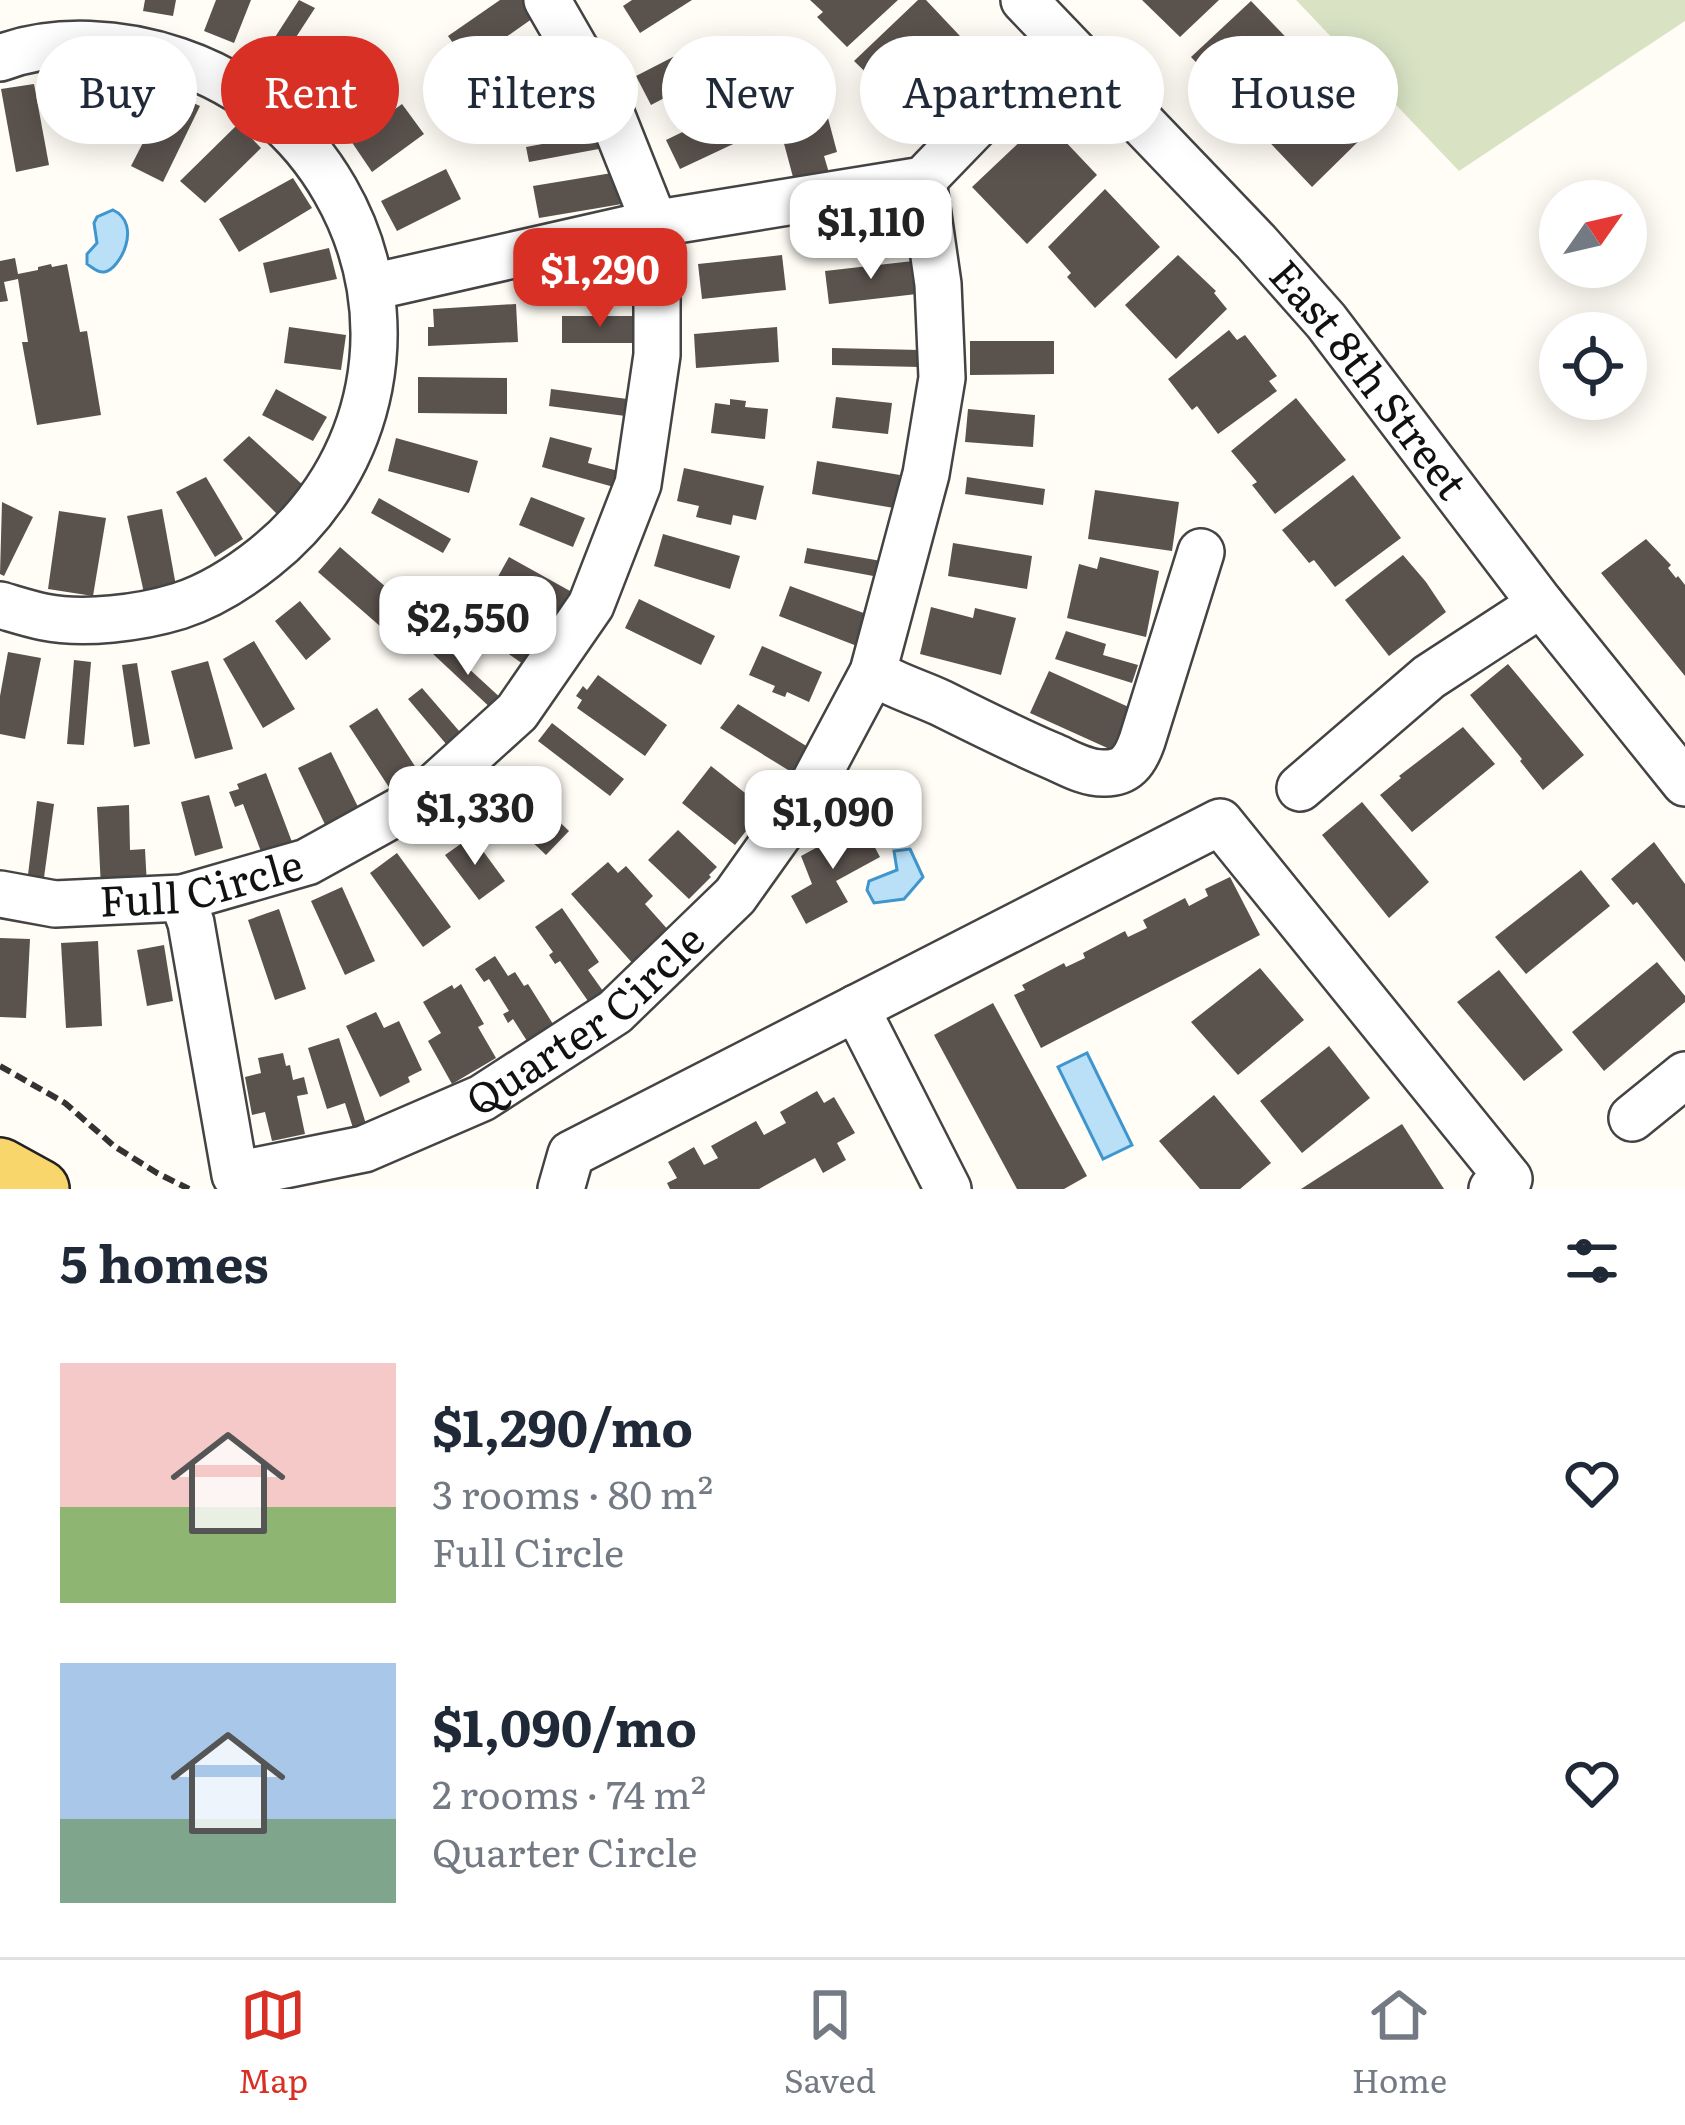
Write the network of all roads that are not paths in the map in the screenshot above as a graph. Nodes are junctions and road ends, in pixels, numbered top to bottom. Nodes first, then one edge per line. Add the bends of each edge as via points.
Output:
1 (547, 0) edge
2 (1024, 0) edge
3 (1058, 36) edge
4 (0, 58) edge
5 (958, 144) edge
6 (1162, 144) edge
7 (923, 180) junction
8 (646, 225) junction
9 (372, 287) junction
10 (1201, 552) dead end
11 (1541, 604) junction
12 (0, 605) edge
13 (874, 672) junction
14 (1685, 782) edge
15 (1300, 788) dead end
16 (0, 894) edge
17 (182, 898) junction
18 (856, 1008) junction
19 (1685, 1075) edge
20 (1632, 1118) dead end
21 (0, 1167) edge
22 (40, 1189) edge
23 (561, 1189) edge
24 (948, 1189) edge
25 (1492, 1189) edge

1 - 8 street, Full Circle via 608,106 649,209
2 - 3 street, East 8th Street
4 - 9 street via 75,44 145,50 211,72 270,110 318,160 352,220
5 - 7 street
6 - 11 street, East 8th Street via 1326,321
7 - 8 street
7 - 13 street, Quarter Circle via 942,378 926,474
8 - 9 street
8 - 17 street, Full Circle via 657,254 657,355 638,484 591,605 517,712 421,799 307,862
9 - 12 street via 375,355 362,421 334,482 293,535 241,577 180,606 115,619 47,618
10 - 13 street via 1142,742 1120,771 1086,771
11 - 14 street, East 8th Street
11 - 15 street via 1441,669
13 - 17 street, Quarter Circle via 809,791 735,896 615,1012 482,1098 364,1149 235,1175
16 - 17 street, Full Circle via 55,904
18 - 23 street via 571,1154
18 - 24 street
18 - 25 street via 1220,822 1509,1179
19 - 20 street
21 - 22 main road

